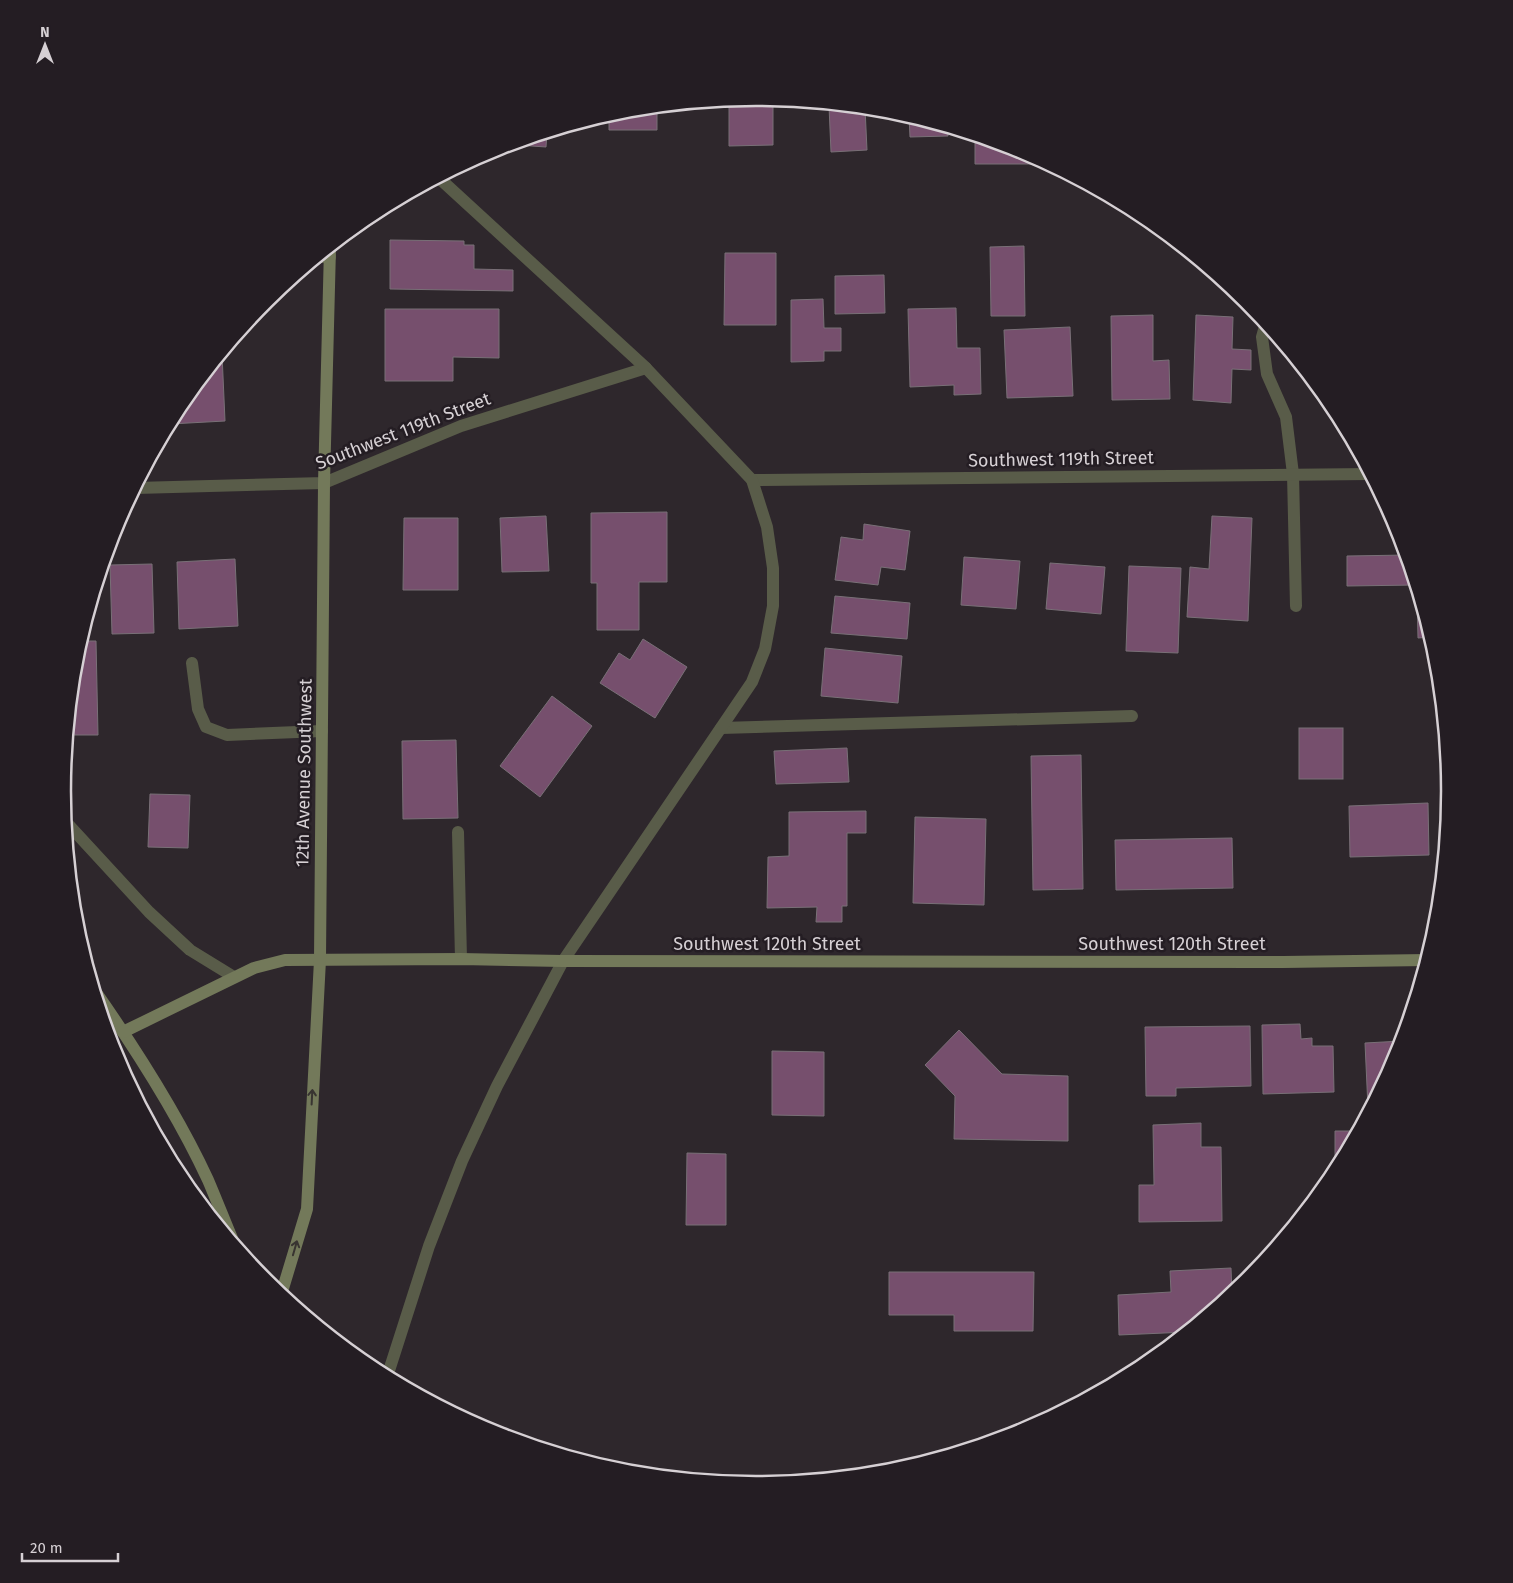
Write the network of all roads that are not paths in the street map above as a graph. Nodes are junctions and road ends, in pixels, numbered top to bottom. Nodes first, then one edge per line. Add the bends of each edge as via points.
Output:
1 (443, 182) edge
2 (326, 259) edge
3 (1264, 331) edge
4 (646, 368) junction
5 (1293, 474) junction
6 (1363, 474) edge
7 (752, 480) junction
8 (324, 483) junction
9 (142, 488) edge
10 (1296, 606) dead end
11 (192, 663) dead end
12 (1132, 716) dead end
13 (721, 728) junction
14 (322, 732) junction
15 (73, 829) edge
16 (458, 832) dead end
17 (460, 958) junction
18 (320, 960) junction
19 (1420, 960) edge
20 (564, 961) junction
21 (234, 977) junction
22 (107, 1007) edge
23 (124, 1032) junction
24 (227, 1226) edge
25 (283, 1287) edge
26 (389, 1369) edge

1 - 4 street
2 - 8 street, 12th Avenue Southwest
3 - 5 street via 1267,374 1286,417
4 - 7 street
4 - 8 street, Southwest 119th Street via 461,426
5 - 6 street, Southwest 119th Street
5 - 7 street, Southwest 119th Street
5 - 10 street
7 - 13 street via 767,527 773,568 773,606 765,649 752,682
8 - 9 street, Southwest 119th Street
8 - 14 street, 12th Avenue Southwest
11 - 14 street via 198,708 206,727 227,735
12 - 13 street
13 - 20 street
14 - 18 street, 12th Avenue Southwest
15 - 21 street via 183,944
16 - 17 street
17 - 18 street, Southwest 120th Street
17 - 20 street, Southwest 120th Street
18 - 21 street, Southwest 120th Street via 285,960
25 -> 18 street, 12th Avenue Southwest via 307,1208
19 - 20 street, Southwest 120th Street
20 - 26 street via 497,1086 462,1160 429,1246
21 - 23 street, Southwest 120th Street
22 - 23 street
23 - 24 street via 176,1118

